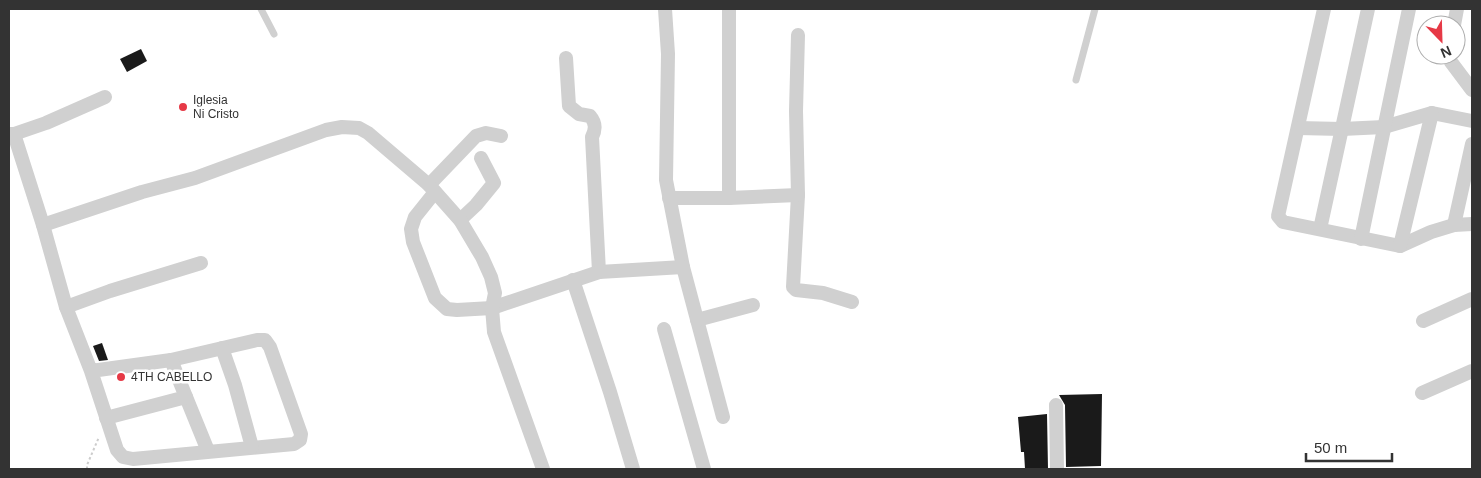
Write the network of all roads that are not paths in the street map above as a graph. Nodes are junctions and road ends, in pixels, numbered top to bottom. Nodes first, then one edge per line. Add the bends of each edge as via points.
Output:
1 (261, 9) edge
2 (665, 9) edge
3 (729, 9) edge
4 (1095, 9) edge
5 (1324, 9) edge
6 (1368, 9) edge
7 (1409, 9) edge
8 (274, 34) dead end
9 (798, 34) dead end
10 (566, 58) dead end
11 (1453, 65) edge
12 (1076, 80) dead end
13 (1472, 90) edge
14 (105, 97) dead end
15 (1432, 113) junction
16 (1472, 121) edge
17 (1384, 126) junction
18 (1298, 128) junction
19 (1342, 129) junction
20 (11, 134) edge
21 (501, 136) dead end
22 (1472, 144) edge
23 (481, 158) dead end
24 (432, 189) junction
25 (798, 195) junction
26 (669, 198) junction
27 (729, 198) junction
28 (460, 220) junction
29 (1472, 224) edge
30 (43, 225) junction
31 (1454, 225) junction
32 (1320, 229) junction
33 (1361, 239) junction
34 (1400, 246) junction
35 (201, 263) dead end
36 (683, 267) junction
37 (599, 272) junction
38 (573, 280) junction
39 (1472, 299) edge
40 (852, 302) dead end
41 (753, 305) dead end
42 (66, 307) junction
43 (492, 308) junction
44 (697, 320) junction
45 (1423, 321) dead end
46 (664, 329) dead end
47 (222, 348) junction
48 (171, 360) junction
49 (91, 371) junction
50 (1472, 371) edge
51 (1422, 393) dead end
52 (186, 397) junction
53 (1056, 405) dead end
54 (723, 417) dead end
55 (106, 418) junction
56 (252, 447) junction
57 (208, 451) junction
58 (543, 469) edge
59 (633, 469) edge
60 (704, 469) edge
61 (1057, 469) edge

1 - 8 lane
2 - 26 street via 668,54 666,180
3 - 27 street
4 - 12 lane
5 - 18 street
6 - 19 street
7 - 17 street
9 - 25 street
10 - 37 street via 569,106 590,116 594,122
11 - 13 street
14 - 20 street via 46,124
15 - 16 street
15 - 17 street
15 - 34 street
17 - 19 street
17 - 33 street
18 - 19 street
18 - 32 street via 1278,216 1283,222
19 - 32 street
20 - 30 street
21 - 24 street via 486,133 476,136
22 - 31 street
23 - 28 street via 494,183
24 - 28 street
24 - 30 street via 368,133 358,128 342,127 195,178
24 - 43 street via 412,229 413,242 436,298 447,309
25 - 27 street
25 - 40 street via 793,287
26 - 27 street
26 - 36 street
28 - 43 street via 492,277 495,293
29 - 31 street
30 - 42 street
31 - 34 street
32 - 33 street
33 - 34 street
35 - 42 street
36 - 37 street
36 - 44 street
37 - 38 street
38 - 43 street
38 - 59 street
39 - 45 street
41 - 44 street
42 - 49 street
43 - 58 street via 494,332
44 - 54 street
46 - 60 street
47 - 48 street
47 - 56 street
47 - 56 street via 265,340 301,434 300,440 294,444
48 - 49 street
48 - 52 street
49 - 55 street
50 - 51 street
52 - 55 street
52 - 57 street
53 - 61 street
55 - 57 street via 123,457 133,459
56 - 57 street

